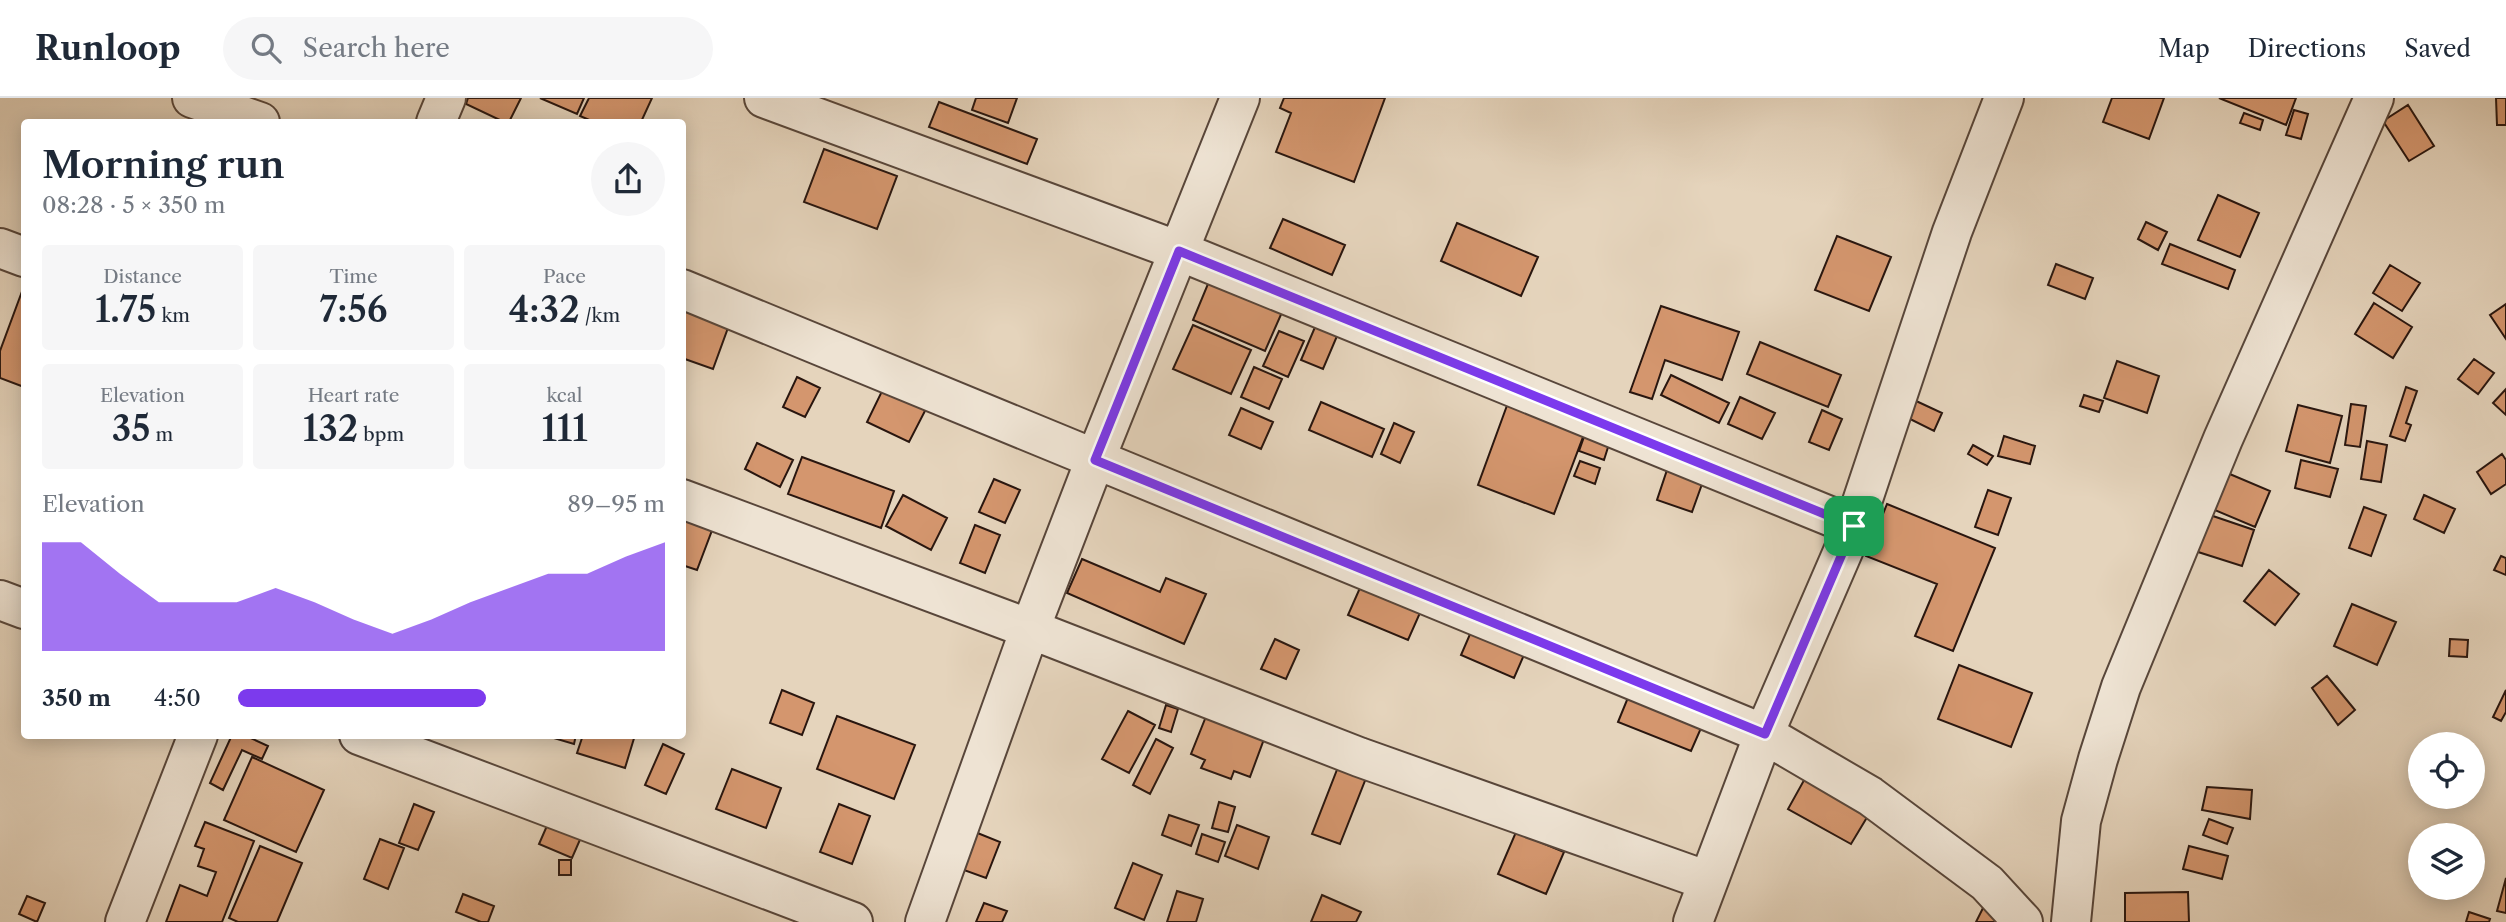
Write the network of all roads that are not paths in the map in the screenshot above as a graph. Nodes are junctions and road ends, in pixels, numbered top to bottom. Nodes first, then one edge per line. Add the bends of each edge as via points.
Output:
1 (192, 98) edge
2 (446, 98) edge
3 (764, 98) edge
4 (1240, 98) edge
5 (2004, 98) edge
6 (2374, 98) edge
7 (252, 119) edge
8 (437, 119) edge
9 (0, 248) edge
10 (1179, 251) junction
11 (21, 256) edge
12 (686, 291) edge
13 (1095, 460) junction
14 (686, 500) edge
15 (1854, 526) junction
16 (0, 600) edge
17 (21, 609) edge
18 (1030, 629) junction
19 (1765, 734) junction
20 (196, 739) edge
21 (370, 739) edge
22 (1708, 881) junction
23 (125, 922) edge
24 (853, 922) edge
25 (925, 922) edge
26 (1693, 922) edge
27 (2023, 922) edge
28 (2071, 922) edge

1 - 7 street
2 - 8 street
3 - 10 street
4 - 10 street
5 - 15 street via 1952,232
6 - 28 street via 2228,426 2121,687 2081,821
9 - 11 street
10 - 13 street
10 - 15 street
12 - 13 street
13 - 18 street
13 - 19 street
14 - 18 street
15 - 19 street
16 - 17 street
18 - 22 street via 1359,757
18 - 25 street
19 - 22 street
19 - 27 street via 1870,796 1987,883
20 - 23 street
21 - 24 street
22 - 26 street

